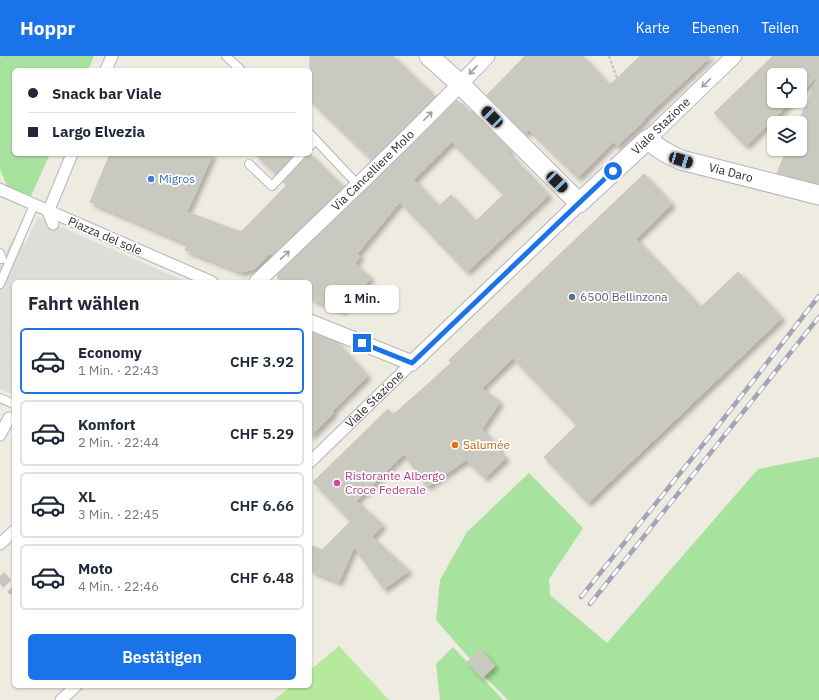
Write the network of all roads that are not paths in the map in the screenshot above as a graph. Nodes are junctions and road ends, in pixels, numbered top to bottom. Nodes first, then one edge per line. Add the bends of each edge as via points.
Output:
1 (112, 56) edge
2 (226, 56) edge
3 (429, 56) edge
4 (487, 56) edge
5 (734, 56) edge
6 (107, 68) edge
7 (239, 68) edge
8 (460, 84) junction
9 (312, 136) edge
10 (648, 139) junction
11 (316, 140) junction
12 (312, 144) edge
13 (71, 156) edge
14 (300, 156) edge
15 (249, 164) dead end
16 (358, 185) junction
17 (0, 189) edge
18 (819, 196) edge
19 (579, 203) junction
20 (34, 205) junction
21 (48, 212) junction
22 (53, 224) dead end
23 (207, 280) edge
24 (259, 280) edge
25 (0, 284) edge
26 (312, 323) edge
27 (412, 363) junction
28 (0, 398) edge
29 (12, 403) edge
30 (8, 418) edge
31 (0, 435) edge
32 (312, 460) edge
33 (12, 534) edge
34 (0, 544) edge
35 (74, 688) edge
36 (61, 700) edge

1 - 6 street
2 - 7 lane
3 - 8 street
4 -> 8 street, Via Cancelliere Molo
5 -> 10 street, Viale Stazione
16 -> 8 street, Via Cancelliere Molo
8 - 19 street
9 - 11 lane
10 - 18 street, Via Daro via 669,155 681,160
10 - 19 street, Viale Stazione
11 - 12 lane
11 - 16 lane
13 - 21 street
14 - 15 lane via 272,186
24 -> 16 street, Via Cancelliere Molo
17 - 20 street, Piazza del sole
19 - 27 street, Viale Stazione
20 - 21 street, Piazza del sole
20 - 25 lane
21 - 22 street
21 - 23 street, Piazza del sole
26 - 27 street
27 - 32 street, Viale Stazione
28 - 29 lane
30 - 31 street
33 - 34 street
35 - 36 street

